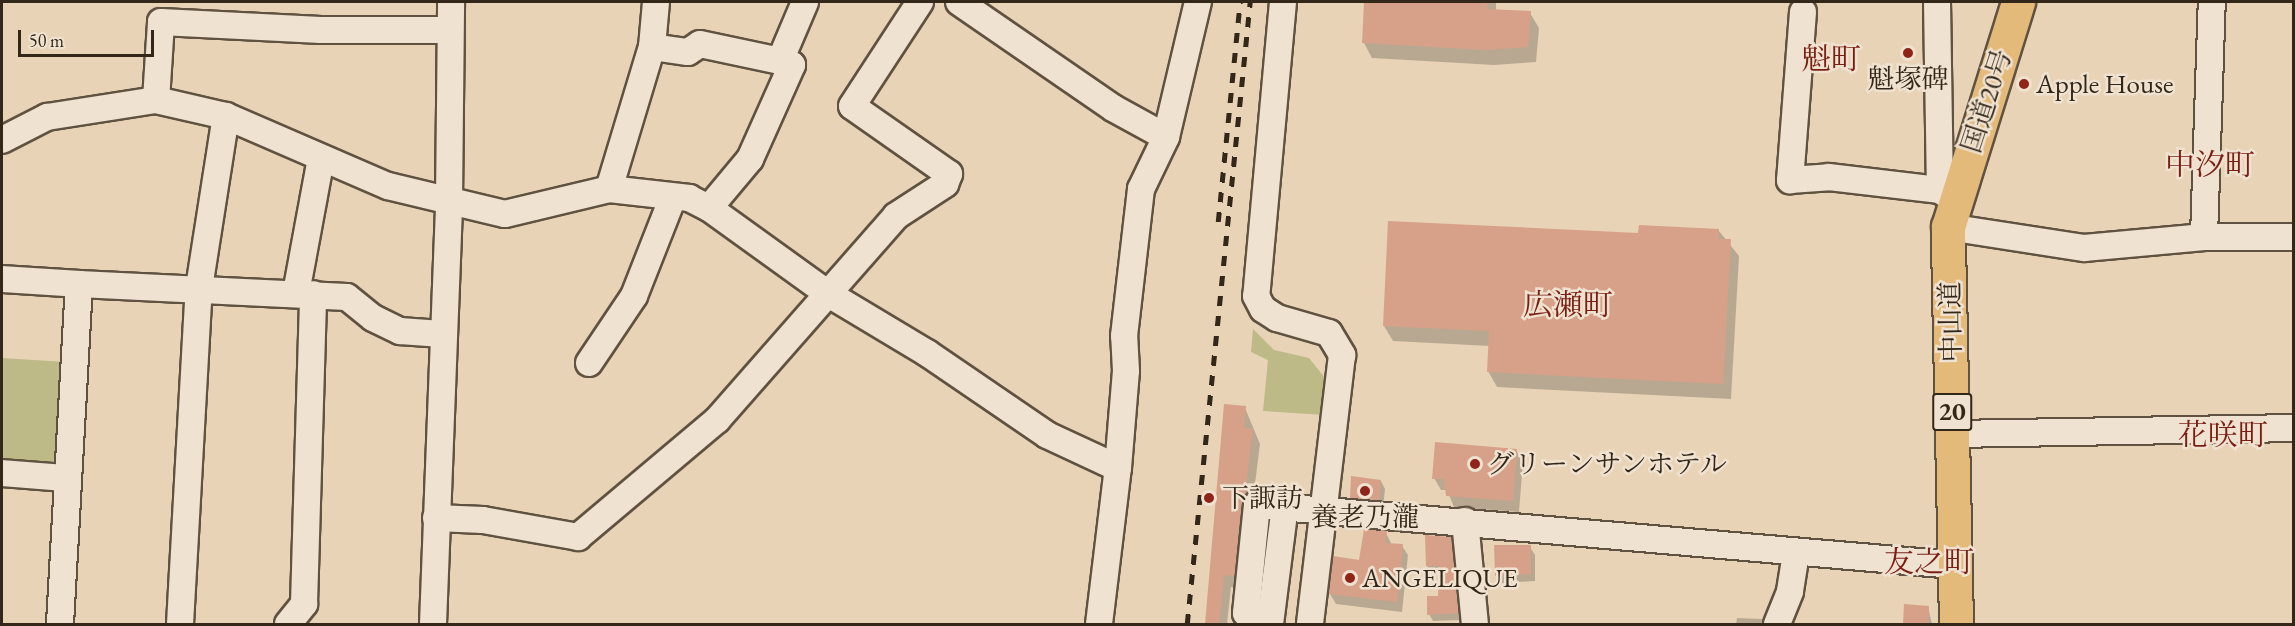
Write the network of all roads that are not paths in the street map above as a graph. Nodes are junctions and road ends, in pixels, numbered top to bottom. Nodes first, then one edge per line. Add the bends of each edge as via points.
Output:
1 (451, 2) edge
2 (656, 2) edge
3 (805, 2) edge
4 (920, 2) edge
5 (959, 2) edge
6 (1198, 2) edge
7 (1282, 2) edge
8 (1937, 2) edge
9 (2018, 2) edge
10 (2212, 2) edge
11 (1803, 12) dead end
12 (450, 30) junction
13 (652, 47) junction
14 (780, 61) junction
15 (156, 100) junction
16 (226, 116) junction
17 (1166, 137) junction
18 (2, 140) edge
19 (321, 158) junction
20 (609, 189) junction
21 (673, 197) junction
22 (449, 201) junction
23 (1947, 206) junction
24 (709, 208) junction
25 (2204, 237) junction
26 (2294, 237) edge
27 (2, 279) edge
28 (79, 284) junction
29 (199, 288) junction
30 (827, 293) junction
31 (305, 294) junction
32 (442, 334) junction
33 (589, 363) dead end
34 (2294, 428) edge
35 (1953, 434) junction
36 (1118, 468) junction
37 (2, 473) edge
38 (65, 478) junction
39 (1285, 506) junction
40 (1325, 510) junction
41 (436, 518) junction
42 (1465, 521) junction
43 (1796, 552) junction
44 (1954, 566) junction
45 (60, 624) edge
46 (180, 624) edge
47 (288, 624) edge
48 (433, 624) edge
49 (1099, 624) edge
50 (1264, 624) edge
51 (1270, 624) edge
52 (1310, 624) edge
53 (1475, 624) edge
54 (1777, 624) edge
55 (1956, 624) edge

1 - 12 street
2 - 13 street
3 - 14 street
4 - 30 street via 852,106 949,174 945,184 896,216
5 - 17 street via 1113,108
6 - 17 street
7 - 40 street via 1256,296 1263,309 1277,318 1329,333 1342,355
8 - 23 street
9 - 23 highway, 国道20号 / 20
10 - 25 street
11 - 23 street via 1791,180 1829,177
12 - 15 street via 321,30 160,22
12 - 22 street
13 - 14 street via 688,52 700,44
13 - 20 street
14 - 24 street via 792,65 750,159
15 - 16 street
15 - 18 street via 47,117
16 - 19 street
16 - 29 street
17 - 36 street via 1141,189 1124,336 1126,371
19 - 22 street via 388,186
19 - 31 street
20 - 21 street
20 - 22 street via 505,214
21 - 24 street via 689,198
21 - 33 street via 634,296
22 - 32 street
23 - 25 street via 2084,248
23 - 35 highway, 中山道 / 20
24 - 30 street
25 - 26 street
27 - 28 street
28 - 29 street
28 - 38 street
29 - 31 street
29 - 46 street
30 - 36 street via 927,353 1047,435
30 - 41 street via 717,420 578,537 483,520
31 - 32 street via 347,297 373,318 400,331
31 - 47 street via 304,604
32 - 41 street
34 - 35 street
35 - 44 highway, 中山道 / 20
36 - 49 street
37 - 38 street
38 - 45 street
39 - 40 street
39 - 50 street via 1257,505 1246,613
39 - 51 street
40 - 42 street
40 - 52 street
41 - 48 street
42 - 43 street
42 - 53 street
43 - 44 street
43 - 54 street via 1790,591
44 - 55 highway, 中山道 / 20

